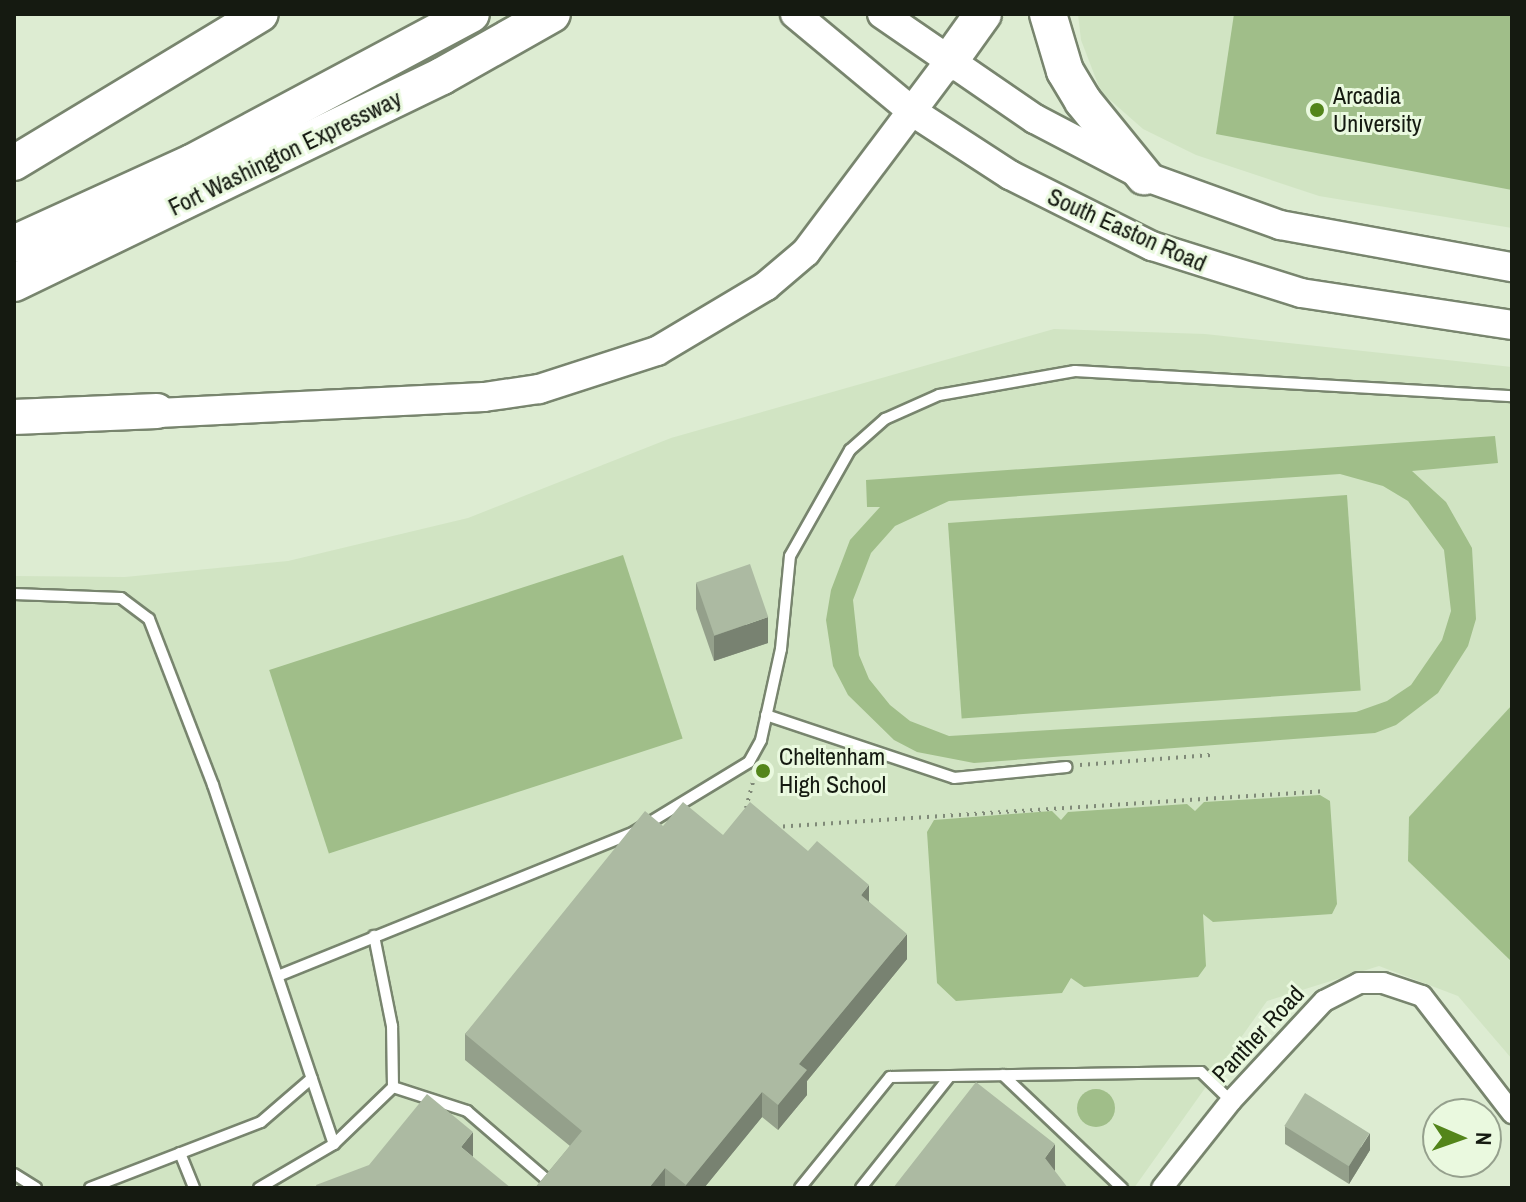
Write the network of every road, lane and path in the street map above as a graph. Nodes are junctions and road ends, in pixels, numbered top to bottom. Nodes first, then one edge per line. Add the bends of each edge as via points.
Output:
1 (261, 14) edge
2 (471, 14) edge
3 (552, 14) edge
4 (795, 14) edge
5 (882, 14) edge
6 (983, 14) edge
7 (1048, 14) edge
8 (948, 63) junction
9 (913, 112) junction
10 (14, 163) edge
11 (1144, 176) junction
12 (14, 244) edge
13 (1512, 267) edge
14 (14, 283) edge
15 (1512, 325) edge
16 (1512, 396) edge
17 (157, 411) junction
18 (14, 417) edge
19 (14, 431) edge
20 (14, 594) edge
21 (766, 715) junction
22 (759, 744) junction
23 (1105, 754) dead end
24 (1211, 755) dead end
25 (1106, 763) junction
26 (1066, 767) joint
27 (1326, 791) dead end
28 (753, 820) edge
29 (761, 828) edge
30 (374, 936) junction
31 (278, 976) junction
32 (1003, 1075) junction
33 (950, 1076) junction
34 (312, 1078) junction
35 (393, 1087) junction
36 (1231, 1101) junction
37 (1512, 1113) edge
38 (334, 1144) junction
39 (180, 1153) junction
40 (14, 1174) edge
41 (545, 1178) edge
42 (36, 1188) edge
43 (90, 1188) edge
44 (194, 1188) edge
45 (259, 1188) edge
46 (800, 1188) edge
47 (861, 1188) edge
48 (1122, 1188) edge
49 (1162, 1188) edge

1 - 10 highway
2 - 12 highway, Fort Washington Expressway via 192,163
3 - 14 highway, Fort Washington Expressway via 442,76
4 - 9 main road, South Easton Road
5 - 8 main road
6 - 8 highway
7 - 11 highway via 1077,91
8 - 9 main road
8 - 11 main road via 1035,119
9 - 15 main road, South Easton Road via 1081,213 1222,272 1393,311
9 - 17 main road via 806,252 766,286 657,351 539,389 484,397
11 - 13 main road via 1280,225
16 - 21 lane via 1075,371 939,395 885,419 850,450 823,489 790,556 781,649
17 - 18 highway
17 - 19 main road
20 - 31 lane via 121,598 149,619
21 - 22 lane
21 - 26 lane via 954,778
22 - 28 path via 745,813
22 - 30 lane via 749,762 634,832
23 - 25 path
24 - 25 path
25 - 26 path
27 - 29 path
30 - 31 lane
30 - 35 lane via 392,1026
31 - 34 lane
32 - 33 lane
32 - 36 lane via 1201,1072
32 - 48 lane
33 - 46 lane via 890,1077
33 - 47 lane
34 - 38 lane
34 - 39 lane via 261,1122
35 - 38 lane
35 - 41 lane via 467,1111
36 - 37 street, Panther Road via 1324,1001 1359,983 1383,983 1422,996
36 - 49 street, Panther Road
38 - 45 lane
39 - 43 lane
39 - 44 lane
40 - 42 lane

